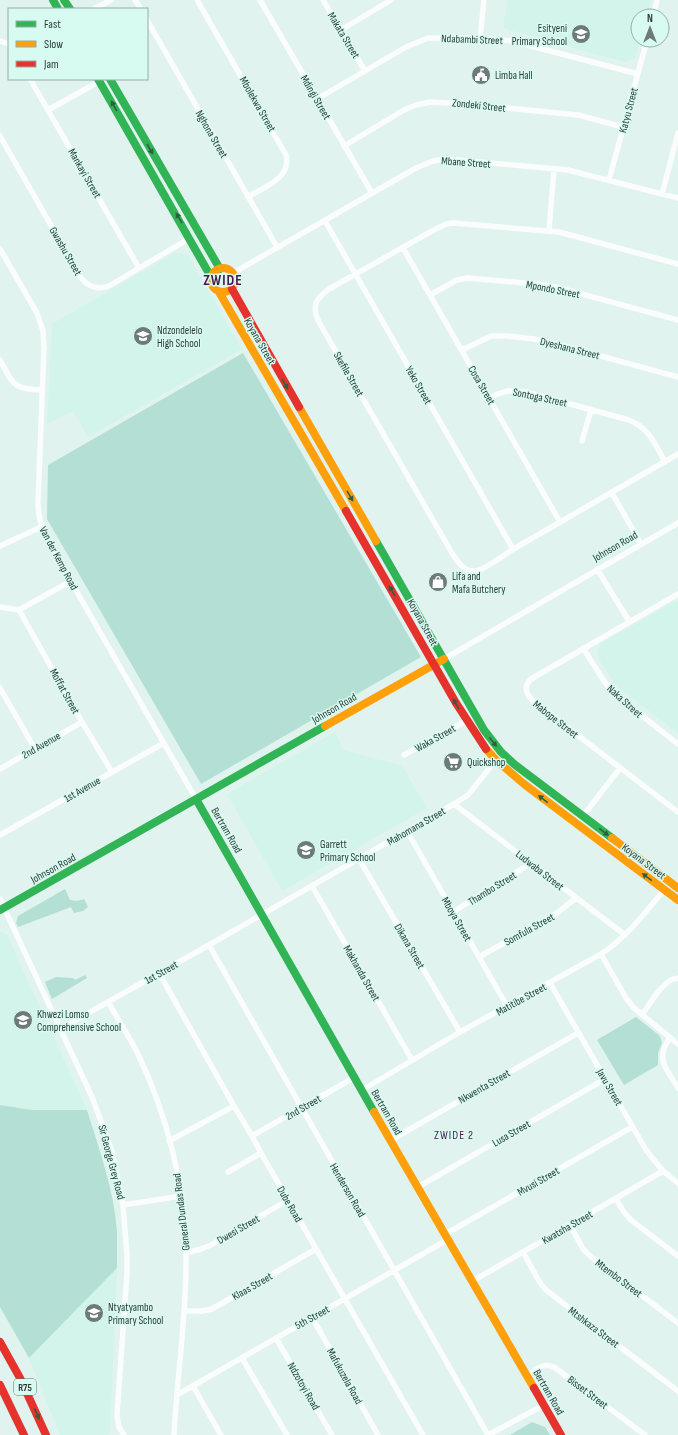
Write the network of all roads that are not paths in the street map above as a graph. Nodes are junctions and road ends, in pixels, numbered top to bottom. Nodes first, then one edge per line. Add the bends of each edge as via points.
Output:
1 (111, 0) edge
2 (197, 0) edge
3 (260, 0) edge
4 (324, 0) edge
5 (391, 0) edge
6 (484, 0) edge
7 (96, 8) edge
8 (148, 22) edge
9 (341, 30) junction
10 (480, 38) junction
11 (645, 48) edge
12 (365, 71) junction
13 (638, 74) junction
14 (31, 80) edge
15 (99, 80) edge
16 (111, 80) edge
17 (317, 99) junction
18 (48, 110) junction
19 (623, 127) junction
20 (678, 133) edge
21 (0, 136) edge
22 (344, 146) junction
23 (554, 169) junction
24 (609, 180) junction
25 (372, 193) junction
26 (662, 194) junction
27 (248, 197) junction
28 (678, 198) edge
29 (325, 221) junction
30 (549, 230) junction
31 (190, 238) junction
32 (277, 248) junction
33 (403, 248) junction
34 (0, 249) edge
35 (678, 264) edge
36 (140, 268) junction
37 (220, 269) junction
38 (233, 273) junction
39 (355, 275) junction
40 (211, 277) junction
41 (232, 289) junction
42 (219, 292) junction
43 (430, 295) junction
44 (678, 320) edge
45 (462, 350) junction
46 (0, 360) edge
47 (678, 377) edge
48 (42, 390) junction
49 (489, 397) junction
50 (591, 410) junction
51 (582, 441) dead end
52 (678, 454) edge
53 (665, 462) junction
54 (612, 493) junction
55 (560, 522) junction
56 (678, 523) edge
57 (41, 527) junction
58 (641, 544) junction
59 (0, 546) edge
60 (513, 549) junction
61 (597, 569) junction
62 (71, 581) junction
63 (678, 594) edge
64 (0, 607) edge
65 (19, 610) junction
66 (629, 621) junction
67 (584, 648) junction
68 (444, 659) junction
69 (434, 664) junction
70 (0, 688) edge
71 (466, 721) junction
72 (82, 722) junction
73 (164, 742) junction
74 (678, 744) edge
75 (35, 749) junction
76 (404, 755) dead end
77 (496, 760) junction
78 (620, 768) junction
79 (0, 769) edge
80 (112, 772) junction
81 (196, 798) junction
82 (454, 804) junction
83 (678, 812) edge
84 (583, 816) junction
85 (407, 831) junction
86 (0, 835) edge
87 (359, 859) junction
88 (532, 863) junction
89 (312, 886) junction
90 (678, 888) edge
91 (664, 890) junction
92 (576, 898) junction
93 (0, 899) edge
94 (678, 900) edge
95 (2, 909) edge
96 (453, 912) junction
97 (262, 915) junction
98 (625, 935) junction
99 (209, 945) junction
100 (601, 954) junction
101 (479, 957) junction
102 (159, 973) junction
103 (678, 978) edge
104 (550, 983) junction
105 (108, 1002) junction
106 (508, 1006) junction
107 (642, 1015) junction
108 (60, 1029) junction
109 (460, 1032) junction
110 (578, 1033) junction
111 (670, 1038) junction
112 (678, 1044) edge
113 (412, 1060) junction
114 (355, 1077) junction
115 (605, 1079) junction
116 (678, 1088) edge
117 (362, 1090) junction
118 (234, 1106) junction
119 (301, 1108) junction
120 (632, 1126) junction
121 (252, 1136) junction
122 (391, 1140) junction
123 (169, 1141) junction
124 (261, 1153) junction
125 (663, 1171) junction
126 (228, 1172) dead end
127 (678, 1184) edge
128 (418, 1188) junction
129 (181, 1196) junction
130 (616, 1198) junction
131 (288, 1200) junction
132 (123, 1205) junction
133 (570, 1225) junction
134 (446, 1238) junction
135 (316, 1249) junction
136 (523, 1252) junction
137 (186, 1253) junction
138 (678, 1256) edge
139 (394, 1270) junction
140 (471, 1282) junction
141 (345, 1299) junction
142 (184, 1311) junction
143 (312, 1317) junction
144 (678, 1323) edge
145 (276, 1338) junction
146 (0, 1342) edge
147 (242, 1358) junction
148 (526, 1375) junction
149 (0, 1385) edge
150 (193, 1386) junction
151 (678, 1391) edge
152 (177, 1395) junction
153 (544, 1405) junction
154 (24, 1435) edge
155 (46, 1435) edge
156 (124, 1435) edge
157 (174, 1435) edge
158 (221, 1435) edge
159 (287, 1435) edge
160 (332, 1435) edge
161 (378, 1435) edge
162 (423, 1435) edge
163 (488, 1435) edge
164 (561, 1435) edge
165 (645, 1435) edge

1 - 7 street
2 - 27 street, Mbolekwa Street via 286,155 286,169 280,178
3 - 17 street, Mdingi Street
4 - 9 street, Makata Street
5 - 9 street
6 - 10 street
8 - 27 street, Nghona Street
9 - 12 street, Makata Street
10 - 12 street, Ndabambi Street via 421,40
10 - 13 street, Ndabambi Street via 529,44
11 - 13 street, Katyu Street
12 - 17 street, Ndabambi Street
13 - 19 street, Katyu Street
14 - 18 street, Mankayi Street
15 - 18 street
31 -> 15 main road, Koyana Street
16 -> 37 main road
17 - 22 street, Mdingi Street
18 - 36 street, Mankayi Street
19 - 22 street, Zondeki Street via 578,115 430,102 404,110
19 - 24 street, Katyu Street
20 - 26 street
21 - 36 street, Gwashu Street via 86,283 99,289 104,288
22 - 25 street, Mdingi Street
23 - 24 street, Mbane Street
23 - 25 street, Mbane Street via 438,160 425,163
23 - 30 street
24 - 26 street, Mbane Street
25 - 29 street, Mbane Street
26 - 28 street, Mbane Street
27 - 32 street, Nghona Street
29 - 32 street, Mbane Street
29 - 39 street, Yeko Street
30 - 33 street, Skefile Street via 453,223 436,229
30 - 35 street, Skefile Street
31 - 36 street, Gwashu Street
31 - 40 main road, Koyana Street
32 - 38 street, Mbane Street
33 - 39 street, Skefile Street
33 - 43 street, Cosa Street
34 - 48 street, Van der Kemp Road via 42,323
37 - 38 main road via 227,269
37 - 40 main road
38 - 41 main road via 235,281
39 - 60 street, Yeko Street
39 - 60 street, Skefile Street via 320,295 315,312 320,324 458,562 463,567 475,571
40 - 42 main road, Koyana Street via 213,288
41 - 42 main road
41 -> 68 main road, Koyana Street
69 -> 42 main road, Koyana Street
43 - 44 street, Mpondo Street via 452,282 467,278 537,284 569,290
43 - 45 street, Cosa Street
45 - 47 street, Dyeshana Street via 491,336 534,339
45 - 49 street, Cosa Street
46 - 48 street via 19,387
48 - 57 street, Van der Kemp Road via 38,503
49 - 50 street, Sontoga Street via 500,392 515,391
49 - 55 street, Cosa Street
50 - 51 street
50 - 53 street, Sontoga Street via 629,420 642,427 652,438
52 - 53 street, Skefile Street
53 - 54 street, Skefile Street
54 - 55 street, Skefile Street
54 - 58 street
55 - 60 street, Skefile Street
56 - 58 street, Johnson Road
57 - 59 street
57 - 62 street, Van der Kemp Road
58 - 61 street, Johnson Road
61 - 66 street
61 - 68 street, Johnson Road
62 - 65 street
62 - 73 street, Van der Kemp Road
63 - 66 street, Mabope Street
64 - 65 street
65 - 72 street, Moffat Street
66 - 67 street, Mabope Street
67 - 74 street, Naka Street via 613,693
67 - 78 street, Mabope Street via 531,679 526,686 526,692 533,701
68 - 69 main road, Johnson Road
68 -> 84 main road, Koyana Street via 478,721 501,752
71 -> 69 main road, Koyana Street
69 - 81 main road, Johnson Road
70 - 75 street
71 - 76 street, Waka Street
71 - 77 main road, Koyana Street
72 - 75 street, 2nd Avenue
72 - 80 street, Moffat Street
73 - 80 street, 1st Avenue
73 - 81 street, Van der Kemp Road
75 - 79 street, 2nd Avenue
77 - 82 street, Mahomana Street via 468,795
91 -> 77 main road, Koyana Street
78 - 83 street, Mabope Street
78 - 84 street
80 - 86 street, 1st Avenue
81 - 95 main road, Johnson Road
81 - 97 main road, Bertram Road
82 - 85 street, Mahomana Street
82 - 88 street, Ludwaba Street
84 -> 90 main road, Koyana Street
85 - 87 street, Mahomana Street
85 - 96 street, Mboya Street
87 - 89 street, Mahomana Street
87 - 109 street, Dikana Street
88 - 92 street, Ludwaba Street
88 - 96 street, Thambo Street
89 - 97 street, Mahomana Street
89 - 113 street, Makhanda Street
91 - 94 main road, Koyana Street
91 - 98 street, Matitibe Street
92 - 98 street, Ludwaba Street
92 - 101 street, Somfula Street via 557,913
93 - 95 street, Sir George Grey Road
95 - 108 street, Sir George Grey Road
96 - 101 street, Mboya Street
97 - 99 street, 1st Street
97 - 114 main road, Bertram Road
98 - 100 street, Matitibe Street
99 - 102 street, 1st Street
99 - 119 street, Henderson Road
100 - 104 street, Matitibe Street
100 - 107 street via 626,998
101 - 106 street, Mboya Street
102 - 105 street, 1st Street
102 - 118 street, Dube Road
103 - 107 street via 666,983
104 - 106 street, Matitibe Street
104 - 110 street, Javu Street
105 - 108 street, 1st Street
105 - 123 street, General Dundas Road via 145,1069
106 - 109 street, Matitibe Street
107 - 111 street
108 - 132 street, Sir George Grey Road via 102,1123 112,1152
109 - 113 street, Matitibe Street
110 - 115 street, Javu Street
110 - 122 street, Nkwenta Street
111 - 112 street
111 - 116 street via 663,1049 662,1057
113 - 117 street, Matitibe Street
114 - 117 main road, Bertram Road
114 - 119 street, 2nd Street
115 - 120 street, Javu Street
115 - 128 street, Lusa Street
117 - 122 main road, Bertram Road
118 - 121 street, Dube Road
118 - 123 street
119 - 121 street, 2nd Street
119 - 139 street, Henderson Road
120 - 125 street, Javu Street via 646,1150
120 - 134 street, Mvusi Street
121 - 124 street, Dube Road
122 - 128 main road, Bertram Road
123 - 129 street, General Dundas Road
124 - 126 street
124 - 131 street, Dube Road
125 - 127 street, Javu Street
125 - 130 street, Kwatsha Street
128 - 134 main road, Bertram Road
129 - 132 street
129 - 137 street, General Dundas Road
130 - 133 street, Kwatsha Street
130 - 138 street via 627,1216
131 - 135 street, Dube Road
131 - 137 street, Dwesi Street via 211,1244
132 - 156 street, Sir George Grey Road via 127,1273 117,1415 119,1427
133 - 136 street, Kwatsha Street
133 - 144 street, Mtembo Street via 583,1249 590,1256
134 - 139 street, 5th Street
134 - 140 main road, Bertram Road
135 - 141 street, Dube Road
135 - 142 street, Klaas Street via 212,1309
136 - 140 street, Kwatsha Street
136 - 151 street, Mtshkaza Street via 546,1290
137 - 142 street, General Dundas Road
139 - 141 street, 5th Street
139 - 163 street, Henderson Road
140 - 148 main road, Bertram Road
141 - 143 street, 5th Street
141 - 162 street, Dube Road
142 - 152 street, General Dundas Road
143 - 145 street, 5th Street
143 - 161 street, Mafukuzela Road
145 - 147 street, 5th Street
145 - 160 street, Ndzotoyi Road
146 -> 155 main road, R75
147 - 150 street, 5th Street
147 - 159 street
148 - 153 main road, Bertram Road
148 - 165 street, Bisset Street via 542,1366 554,1367
149 - 154 main road, R75
150 - 152 street, 5th Street
150 - 158 street
152 - 157 street, General Dundas Road
153 - 163 street
153 - 164 main road, Bertram Road

